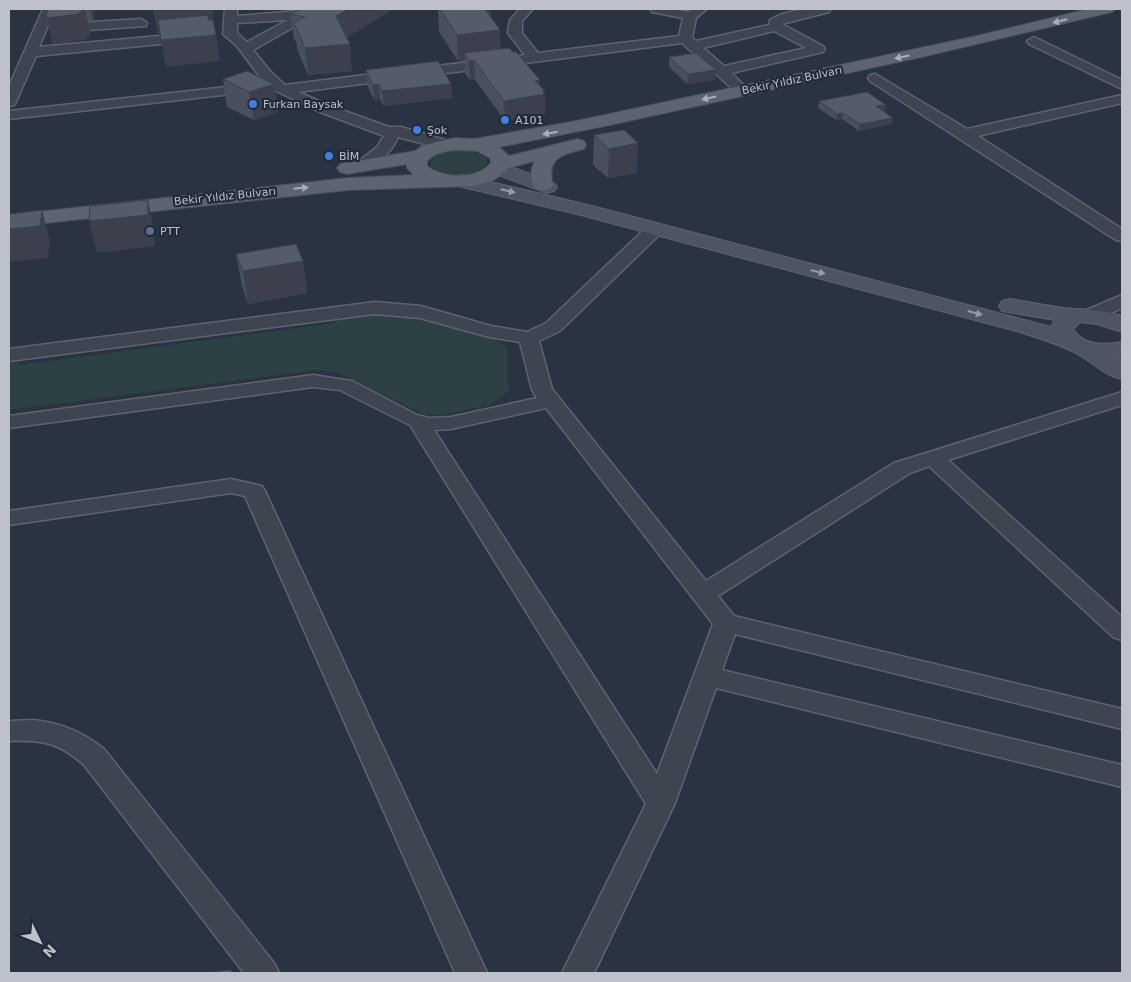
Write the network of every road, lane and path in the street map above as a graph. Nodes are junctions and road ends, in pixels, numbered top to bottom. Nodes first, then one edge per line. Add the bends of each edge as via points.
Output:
1 (49, 9) edge
2 (143, 9) edge
3 (289, 9) edge
4 (527, 9) edge
5 (656, 9) edge
6 (825, 9) edge
7 (1107, 9) edge
8 (312, 11) edge
9 (696, 12) edge
10 (1122, 19) edge
11 (141, 23) junction
12 (236, 24) edge
13 (776, 27) junction
14 (40, 29) junction
15 (203, 36) edge
16 (1034, 41) junction
17 (139, 42) junction
18 (689, 42) junction
19 (711, 43) junction
20 (30, 52) junction
21 (536, 59) junction
22 (751, 65) junction
23 (722, 71) junction
24 (875, 78) junction
25 (1122, 85) edge
26 (281, 87) junction
27 (743, 90) junction
28 (1122, 100) edge
29 (9, 102) edge
30 (9, 115) edge
31 (389, 134) junction
32 (965, 134) junction
33 (447, 145) junction
34 (474, 145) junction
35 (555, 150) junction
36 (420, 156) junction
37 (361, 166) junction
38 (499, 166) junction
39 (451, 180) junction
40 (543, 186) junction
41 (9, 208) edge
42 (9, 221) edge
43 (655, 229) junction
44 (1122, 236) edge
45 (1122, 302) edge
46 (1083, 316) junction
47 (1122, 325) edge
48 (529, 338) junction
49 (1077, 344) junction
50 (1122, 349) edge
51 (9, 355) edge
52 (1122, 372) edge
53 (1122, 398) edge
54 (550, 401) junction
55 (9, 422) edge
56 (418, 422) junction
57 (933, 458) junction
58 (9, 518) edge
59 (703, 594) junction
60 (726, 623) junction
61 (1122, 631) edge
62 (707, 676) junction
63 (1122, 718) edge
64 (9, 731) edge
65 (1122, 776) edge
66 (661, 803) junction
67 (263, 973) edge
68 (471, 973) edge
69 (578, 973) edge

1 - 14 street
2 - 11 street
3 - 12 street
4 - 21 street via 516,20 515,33
5 - 9 street
6 - 13 street via 781,19 775,23
7 -> 27 main road, Bekir Yıldız Bulvarı via 1008,34
8 - 12 street
8 - 12 street
9 - 18 street
10 - 16 main road, Bekir Yıldız Bulvarı
11 - 14 street
11 - 17 street
12 - 26 street via 259,68
13 - 19 street
13 - 22 street via 818,49
14 - 20 street
15 - 17 street
16 - 24 main road, Bekir Yıldız Bulvarı
16 - 25 street
17 - 20 street
18 - 19 street
18 - 21 street
18 - 23 street
19 - 22 street
20 - 29 street
21 - 26 street
22 - 23 street
23 - 27 street
24 - 32 street
24 - 35 main road, Bekir Yıldız Bulvarı
26 - 30 street
26 - 31 street
27 -> 34 main road, Bekir Yıldız Bulvarı via 583,127
28 - 32 street
31 - 33 street via 401,132
31 - 36 street
31 - 37 street via 387,146
32 - 44 street
33 - 34 main road
33 - 36 main road, Bekir Yıldız Bulvarı
34 - 38 main road via 495,152 501,160
35 - 38 main road, Bekir Yıldız Bulvarı
35 - 40 main road via 541,166
36 - 37 main road, Bekir Yıldız Bulvarı
36 - 39 main road via 417,168 426,176
37 - 41 main road, Bekir Yıldız Bulvarı
38 - 39 main road, Bekir Yıldız Bulvarı via 480,178
38 - 40 street
42 -> 39 main road, Bekir Yıldız Bulvarı via 348,184
39 -> 43 street
40 - 46 street via 1007,306
43 - 48 street via 553,327
43 -> 49 street via 1028,327
45 - 46 street
46 - 47 street via 1106,318
46 - 49 street via 1069,319 1062,326 1064,335
48 - 51 street via 421,312 375,308
48 - 54 street via 542,390
49 - 50 street via 1102,351
49 - 52 street
53 - 57 street
54 - 56 street via 451,423
54 - 59 street
55 - 56 street via 313,381 345,385
56 - 66 street
57 - 59 street via 902,468
57 - 61 street
58 - 68 street via 231,486 254,491
59 - 60 street
60 - 62 street
60 - 63 street
62 - 65 street
62 - 66 street
64 - 67 street via 36,728 49,731 74,741 94,756
66 - 69 street

